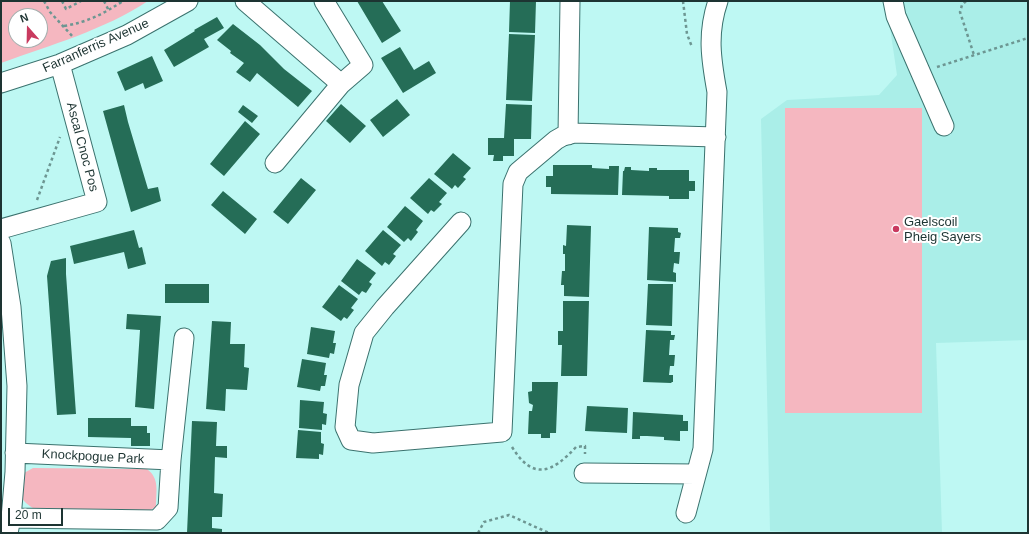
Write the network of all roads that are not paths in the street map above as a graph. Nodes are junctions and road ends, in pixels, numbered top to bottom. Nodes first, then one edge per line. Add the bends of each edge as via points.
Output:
1 (188, 1) edge
2 (245, 1) edge
3 (324, 1) edge
4 (570, 1) edge
5 (718, 1) edge
6 (893, 1) edge
7 (60, 64) junction
8 (1, 83) edge
9 (341, 84) junction
10 (944, 126) dead end
11 (568, 135) junction
12 (716, 137) junction
13 (274, 163) dead end
14 (461, 222) dead end
15 (1, 229) edge
16 (1, 243) edge
17 (184, 338) dead end
18 (15, 453) junction
19 (171, 460) junction
20 (584, 472) road end
21 (696, 474) junction
22 (686, 513) dead end
23 (8, 525) edge

1 - 7 street, Farranferris Avenue via 127,35
2 - 9 street
3 - 9 street via 363,65
4 - 11 street
5 - 12 street via 711,31 717,92
6 - 10 street via 896,16
7 - 8 street, Farranferris Avenue
7 - 15 street, Ascal Cnoc Pos via 97,202
9 - 13 street
11 - 12 street via 574,133
11 - 14 street via 556,140 518,172 513,184 502,432 373,443 351,440 345,427 349,385 364,333 384,307
12 - 21 street via 703,449
16 - 18 street via 12,307 17,386
17 - 19 street
18 - 19 street, Knockpogue Park
18 - 23 street
19 - 23 street via 168,508 157,520
20 - 21 street
21 - 22 street

